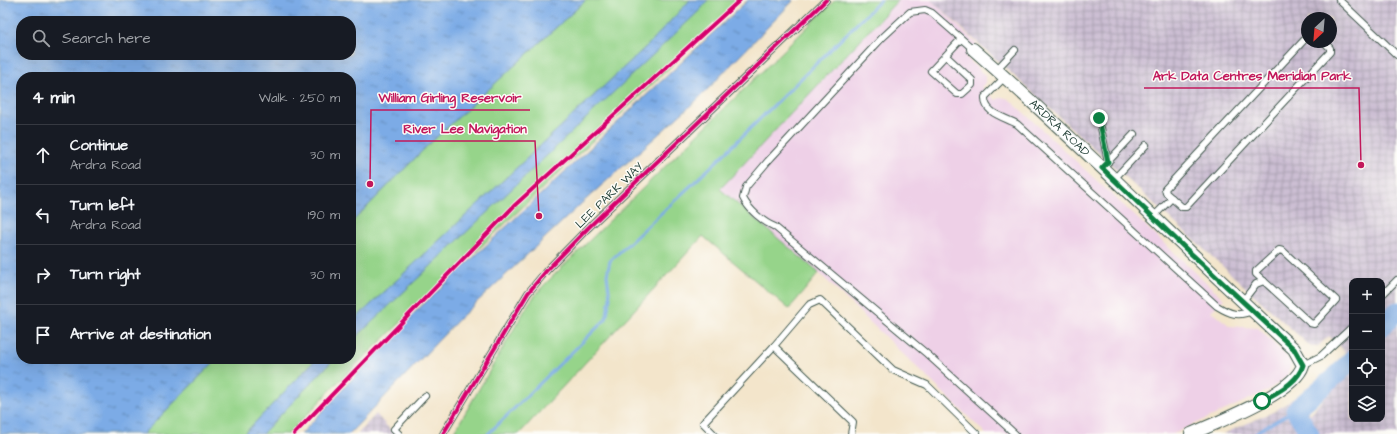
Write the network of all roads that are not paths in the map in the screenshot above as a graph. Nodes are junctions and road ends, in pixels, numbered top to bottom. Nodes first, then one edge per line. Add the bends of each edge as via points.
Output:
1 (826, 0) edge
2 (1339, 0) edge
3 (960, 39) junction
4 (1301, 43) edge
5 (1330, 48) edge
6 (973, 49) joint
7 (1015, 50) dead end
8 (1397, 55) edge
9 (946, 56) junction
10 (1000, 73) junction
11 (1099, 118) dead end
12 (1134, 134) dead end
13 (1146, 145) dead end
14 (1105, 165) junction
15 (1114, 179) junction
16 (1172, 198) junction
17 (1153, 218) junction
18 (1397, 280) edge
19 (1264, 281) junction
20 (1385, 292) edge
21 (1242, 302) junction
22 (1252, 311) junction
23 (1349, 330) edge
24 (774, 346) junction
25 (1303, 365) junction
26 (425, 396) dead end
27 (1014, 433) edge
28 (399, 434) edge
29 (443, 434) edge
30 (714, 434) edge
31 (851, 434) edge
32 (977, 434) edge
33 (1190, 434) edge

1 - 29 lane, LEE PARK WAY via 536,282
2 - 8 lane
3 - 6 lane
3 - 9 lane
3 - 27 lane via 932,13 925,10 910,12 882,38 746,187 743,198 746,206 775,227 927,354
4 - 16 lane via 1166,189 1166,193
5 - 16 lane via 1330,52 1186,207 1182,207
6 - 10 street, ARDRA ROAD
7 - 10 lane
9 - 9 lane via 931,71 957,94 962,94 972,84 972,80
10 - 14 street, ARDRA ROAD
10 - 22 lane via 985,97 985,103 995,114 1017,124 1217,306 1232,315 1244,315
11 - 14 lane
12 - 14 lane
13 - 15 lane
14 - 15 street, ARDRA ROAD
15 - 17 street, ARDRA ROAD
16 - 17 lane
17 - 21 street, ARDRA ROAD
18 - 20 lane
19 - 19 lane via 1310,323 1314,324 1336,302 1282,250 1256,271
19 - 21 lane via 1256,284
21 - 22 street, ARDRA ROAD
22 - 25 street, ARDRA ROAD via 1294,349
23 - 25 lane via 1326,352
24 - 30 lane via 703,423
24 - 31 lane via 853,422
24 - 32 lane via 809,305 820,300 893,370 927,385
25 - 33 street via 1301,373 1274,394
26 - 28 lane via 394,429

